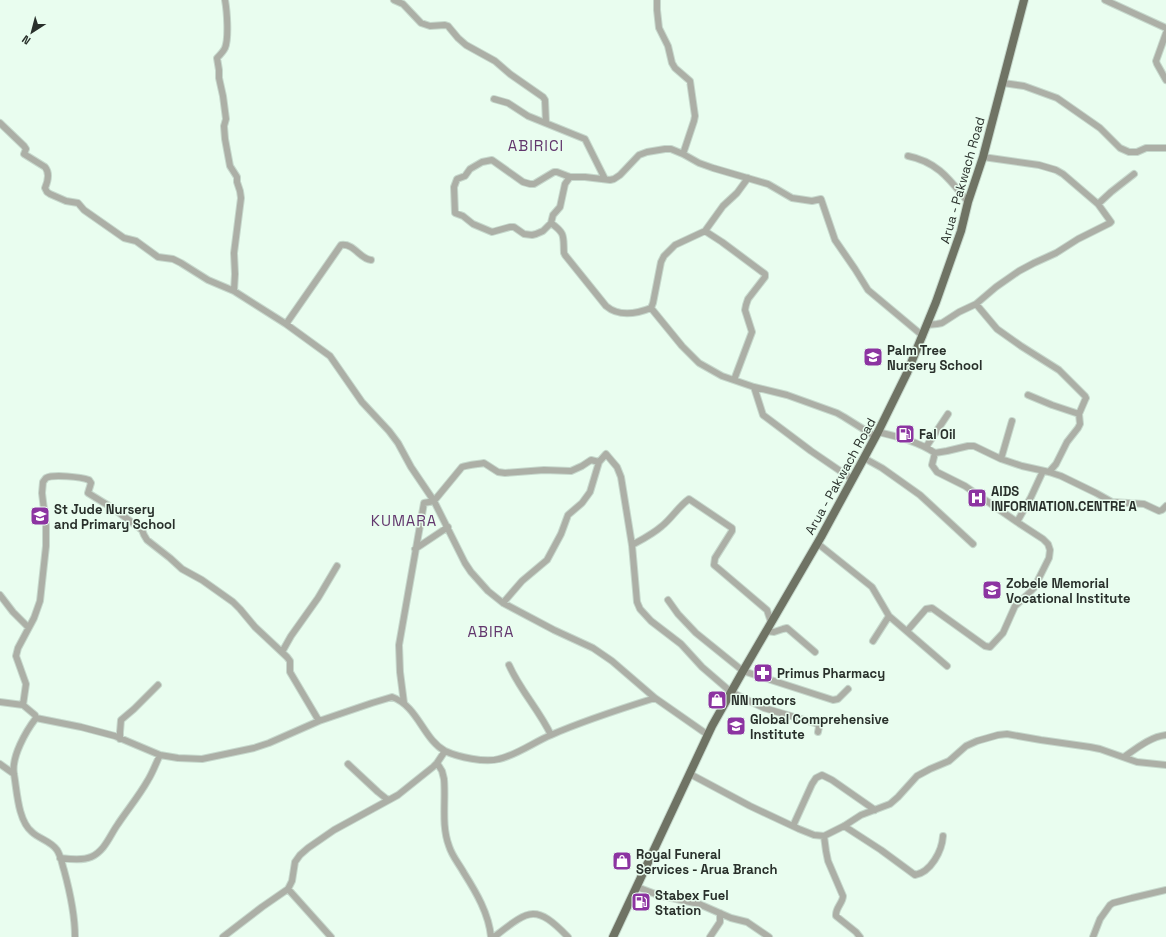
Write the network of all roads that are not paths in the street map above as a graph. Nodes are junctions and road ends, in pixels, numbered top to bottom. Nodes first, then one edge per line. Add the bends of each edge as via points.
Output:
1 (225, 0) edge
2 (394, 0) edge
3 (657, 0) edge
4 (1024, 0) edge
5 (1105, 0) edge
6 (1166, 28) edge
7 (1166, 33) edge
8 (1166, 80) edge
9 (1002, 83) junction
10 (494, 99) dead end
11 (0, 123) edge
12 (546, 123) junction
13 (1166, 148) edge
14 (683, 154) junction
15 (908, 156) dead end
16 (983, 157) junction
17 (1134, 174) dead end
18 (570, 177) junction
19 (748, 178) junction
20 (605, 179) junction
21 (968, 202) junction
22 (1098, 204) junction
23 (551, 223) junction
24 (705, 231) junction
25 (371, 260) dead end
26 (234, 291) junction
27 (976, 304) junction
28 (651, 308) junction
29 (286, 324) junction
30 (927, 325) junction
31 (923, 336) junction
32 (734, 380) junction
33 (754, 387) junction
34 (1028, 395) dead end
35 (948, 414) dead end
36 (1079, 414) junction
37 (1012, 421) dead end
38 (877, 434) junction
39 (926, 447) junction
40 (935, 453) junction
41 (864, 458) junction
42 (1001, 459) junction
43 (599, 462) junction
44 (1046, 471) junction
45 (852, 479) junction
46 (434, 501) junction
47 (1166, 506) edge
48 (1017, 522) junction
49 (448, 527) junction
50 (817, 543) junction
51 (973, 544) dead end
52 (632, 545) junction
53 (415, 549) junction
54 (337, 566) dead end
55 (0, 595) edge
56 (668, 600) dead end
57 (503, 603) junction
58 (889, 616) junction
59 (771, 622) junction
60 (28, 627) junction
61 (766, 631) junction
62 (907, 631) junction
63 (873, 641) dead end
64 (282, 652) junction
65 (815, 652) dead end
66 (509, 665) dead end
67 (947, 666) dead end
68 (743, 671) junction
69 (158, 685) dead end
70 (848, 689) dead end
71 (731, 692) junction
72 (655, 698) junction
73 (0, 702) edge
74 (404, 702) junction
75 (23, 705) junction
76 (36, 718) junction
77 (319, 721) junction
78 (818, 732) dead end
79 (551, 735) junction
80 (708, 735) junction
81 (1166, 735) edge
82 (120, 739) junction
83 (445, 750) junction
84 (160, 755) junction
85 (1124, 757) junction
86 (437, 763) junction
87 (0, 764) edge
88 (348, 764) dead end
89 (1166, 765) edge
90 (14, 774) junction
91 (690, 774) junction
92 (388, 800) junction
93 (875, 810) junction
94 (793, 826) junction
95 (844, 826) junction
96 (824, 836) junction
97 (943, 836) dead end
98 (60, 858) junction
99 (637, 887) junction
100 (288, 890) junction
101 (1166, 890) edge
102 (720, 913) junction
103 (230, 931) junction
104 (75, 937) edge
105 (223, 937) edge
106 (234, 937) edge
107 (331, 937) edge
108 (491, 937) edge
109 (494, 937) edge
110 (568, 937) edge
111 (613, 937) edge
112 (710, 937) edge
113 (769, 937) edge
114 (860, 937) edge
115 (1093, 937) edge

1 - 26 street via 226,43 217,58 226,119 225,138 230,166 237,177 241,198 234,253
2 - 12 street via 403,4 421,23 448,26 466,44 495,61 543,97
3 - 14 street via 659,28 668,46 672,63 690,81 695,116
4 - 9 main road, Arua - Pakwach Road
5 - 6 street
7 - 8 street via 1156,61
9 - 13 street via 1024,86 1057,98 1100,128 1120,148 1129,152 1146,148
9 - 16 main road, Arua - Pakwach Road
10 - 12 street via 508,103 528,116
11 - 26 street via 24,146 24,154 47,169 47,192 66,201 78,203 124,238 136,241 158,257 181,262 208,280
12 - 20 street via 585,139
14 - 19 street via 699,163
14 - 20 street via 671,149 647,152 639,155 614,179
15 - 21 street via 924,160 940,170
16 - 21 main road, Arua - Pakwach Road
16 - 22 street via 1056,170
17 - 22 street
18 - 20 street
18 - 23 street via 565,184 560,207 553,215
18 - 23 street via 554,172 530,184 523,182 492,160 470,169 465,176 455,182 455,213 473,224 492,232 514,227 524,234 532,235 543,231
19 - 24 street
19 - 31 street via 768,184 792,198 822,200 835,240 868,290
21 - 30 main road, Arua - Pakwach Road via 961,231
22 - 27 street via 1111,220 1110,223 1019,271
23 - 28 street via 563,234 564,254 606,306 623,314
24 - 28 street via 675,245 664,256
24 - 32 street via 765,274 746,305 746,317 752,332
25 - 29 street via 350,246 341,245
26 - 29 street
27 - 30 street via 942,323
27 - 36 street via 997,329 1059,370 1085,396 1086,400
28 - 32 street via 682,346 700,363
29 - 46 street via 331,357 362,402 394,437
30 - 31 main road, Arua - Pakwach Road
31 - 38 main road, Arua - Pakwach Road
32 - 33 street
33 - 38 street via 787,395 837,413
33 - 45 street via 763,415
34 - 36 street
35 - 39 street
36 - 44 street via 1078,428 1067,442 1056,464
37 - 42 street
38 - 39 street via 904,438
38 - 41 main road, Arua - Pakwach Road
39 - 40 street
40 - 42 street via 971,446
40 - 48 street via 932,465 937,472 965,486
41 - 45 main road, Arua - Pakwach Road
41 - 51 street via 920,495
42 - 44 street
43 - 46 street via 591,460 571,471 505,473 500,473 484,463 467,465 462,467
43 - 52 street via 606,454 620,472
43 - 57 street via 590,492 568,515 547,560 522,581
44 - 47 street via 1114,503 1144,504 1160,511
44 - 48 street
45 - 50 main road, Arua - Pakwach Road
46 - 49 street
46 - 53 street via 424,504
48 - 62 street via 1048,544 1049,558 1034,588 1012,610 1005,630 994,644 990,647 985,646 932,608 925,610
49 - 53 street
49 - 57 street via 470,572
50 - 58 street via 872,588
50 - 59 main road, Arua - Pakwach Road
52 - 59 street via 662,527 689,499 732,529 715,558 714,565 767,610
52 - 71 street via 636,595 640,609
53 - 74 street via 399,645
54 - 64 street
55 - 60 street
56 - 68 street via 696,633
57 - 72 street via 590,646
58 - 62 street
58 - 63 street
59 - 61 main road, Arua - Pakwach Road
60 - 64 street via 38,610 43,577 46,526 43,482 48,477 65,476 88,479 91,483 88,493 142,530 147,540 182,569 232,602
60 - 75 street via 16,656 26,684
61 - 65 street via 774,632 787,628
61 - 68 main road, Arua - Pakwach Road
62 - 67 street
64 - 77 street via 289,659 290,672
66 - 79 street
68 - 70 street via 833,700
68 - 71 main road, Arua - Pakwach Road
69 - 82 street via 121,720
71 - 78 street via 764,708 818,724
71 - 80 main road, Arua - Pakwach Road
72 - 79 street via 601,715
72 - 80 street
73 - 75 street
74 - 77 street via 390,698
74 - 83 street via 433,741
75 - 76 street
76 - 82 street
76 - 90 street via 15,761
77 - 84 street via 270,743 214,757 193,759
79 - 83 street via 497,760 474,759
80 - 91 main road, Arua - Pakwach Road
81 - 85 street via 1150,740
82 - 84 street
83 - 86 street
84 - 98 street via 148,780 100,850 88,858
85 - 89 street via 1137,762
85 - 93 street via 1100,749 998,735 966,746 949,761 917,776 896,800
86 - 92 street via 402,792
86 - 108 street via 444,779 446,836 449,847 477,892
87 - 90 street
88 - 92 street
90 - 98 street via 25,824 33,834 55,847
91 - 94 street
91 - 99 main road, Arua - Pakwach Road
92 - 100 street via 334,830 304,851 295,862
93 - 94 street via 822,775 812,784
93 - 95 street via 855,818
94 - 96 street via 814,835
95 - 96 street
95 - 97 street via 915,875 930,866 940,850
96 - 114 street via 828,861 843,896 835,911 836,916
98 - 104 street via 74,912
99 - 102 street via 658,895 699,904
99 - 111 main road, Arua - Pakwach Road
100 - 103 street
100 - 107 street
101 - 115 street via 1110,905 1100,919
102 - 112 street via 720,922
102 - 113 street via 749,923
103 - 105 street
103 - 106 street
109 - 110 street via 510,924 531,914 552,921

